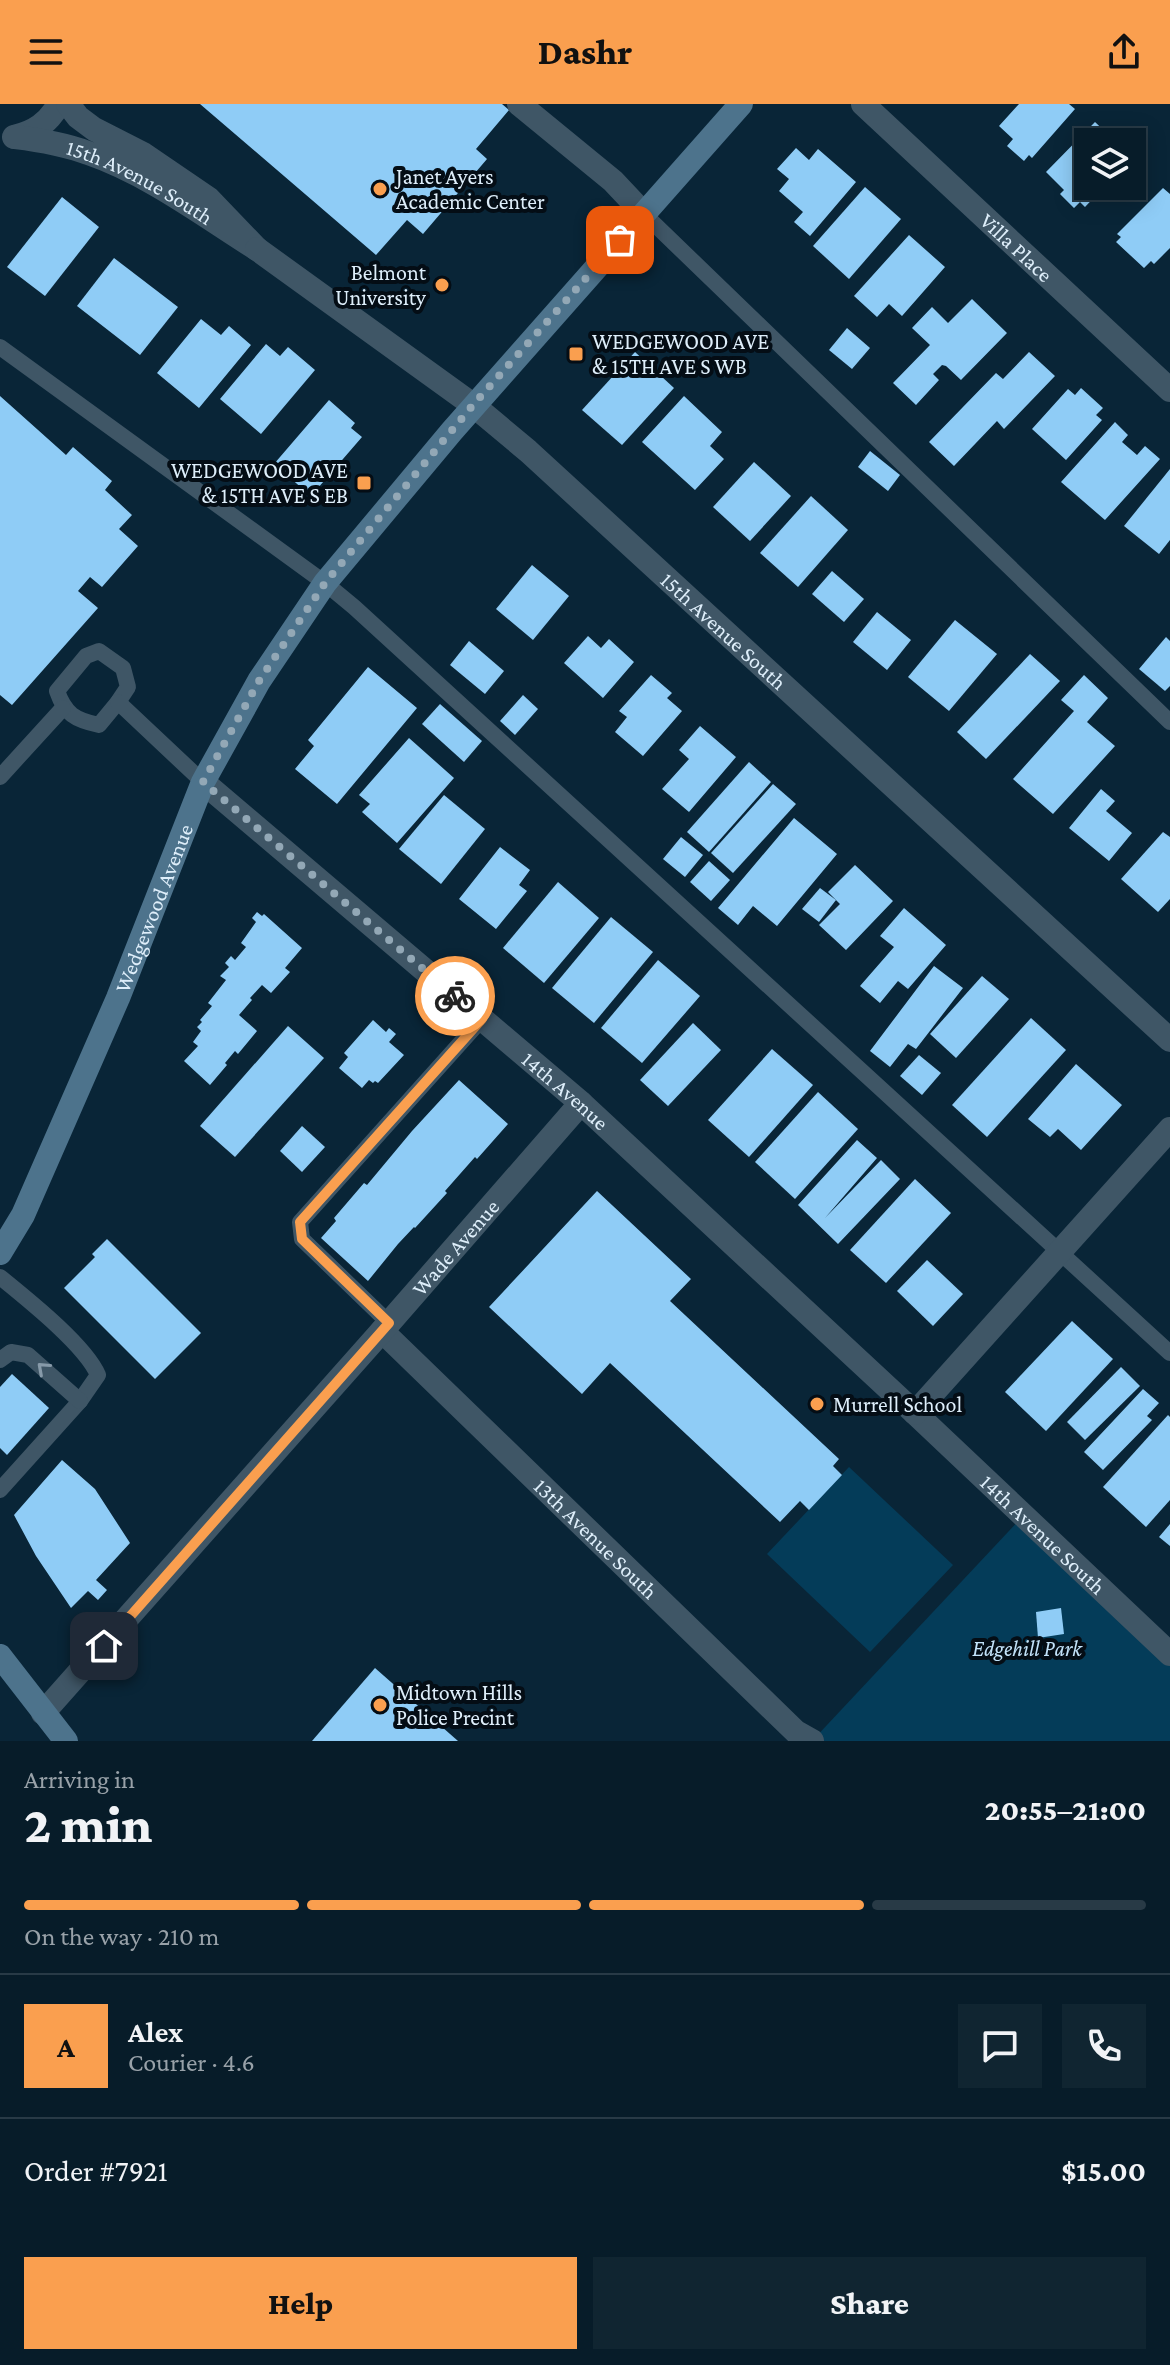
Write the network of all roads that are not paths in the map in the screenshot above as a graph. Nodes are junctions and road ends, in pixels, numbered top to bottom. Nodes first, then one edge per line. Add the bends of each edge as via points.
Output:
1 (59, 104) edge
2 (68, 104) edge
3 (519, 104) edge
4 (741, 104) edge
5 (863, 104) edge
6 (4, 137) edge
7 (644, 214) junction
8 (257, 249) junction
9 (0, 347) edge
10 (1170, 390) edge
11 (473, 405) junction
12 (325, 583) junction
13 (118, 702) junction
14 (63, 708) junction
15 (1170, 722) edge
16 (0, 777) edge
17 (203, 782) junction
18 (482, 1019) junction
19 (1170, 1040) edge
20 (581, 1103) junction
21 (1170, 1129) edge
22 (1061, 1252) junction
23 (0, 1253) edge
24 (0, 1277) edge
25 (386, 1327) junction
26 (1170, 1353) edge
27 (0, 1360) edge
28 (80, 1401) junction
29 (915, 1413) junction
30 (0, 1490) edge
31 (1170, 1654) edge
32 (0, 1656) edge
33 (43, 1713) junction
34 (66, 1741) edge
35 (812, 1741) edge

1 - 6 street via 28,134
2 - 8 street, 15th Avenue South via 84,123 143,154 209,199
3 - 7 street via 613,181
4 - 7 main road, Wedgewood Avenue
5 - 10 street, Villa Place
6 - 8 street, 15th Avenue South via 70,147 118,165
7 - 11 main road, Wedgewood Avenue
7 - 15 lane
8 - 11 street, 15th Avenue South
9 - 12 lane
11 - 12 main road, Wedgewood Avenue
11 - 19 street, 15th Avenue South
12 - 17 main road, Wedgewood Avenue via 259,681
12 - 22 lane
13 - 14 lane via 99,725 82,722
13 - 14 lane via 128,687 123,668 99,651 86,656 57,691
13 - 17 lane
14 - 16 lane
17 - 18 street, 14th Avenue
17 - 23 main road, Wedgewood Avenue via 118,998 23,1215
18 - 20 street, 14th Avenue
18 - 25 lane via 300,1222 302,1239
20 - 25 street, Wade Avenue
20 - 29 street, 14th Avenue
21 - 22 street
22 - 26 lane
22 - 29 street
24 - 28 lane via 92,1361 98,1375
25 - 33 street, Wade Avenue
25 - 35 street, 13th Avenue South via 796,1732
28 -> 27 lane via 28,1355 11,1352
28 - 30 lane
29 - 31 street, 14th Avenue South
32 - 33 main road
33 - 34 main road

